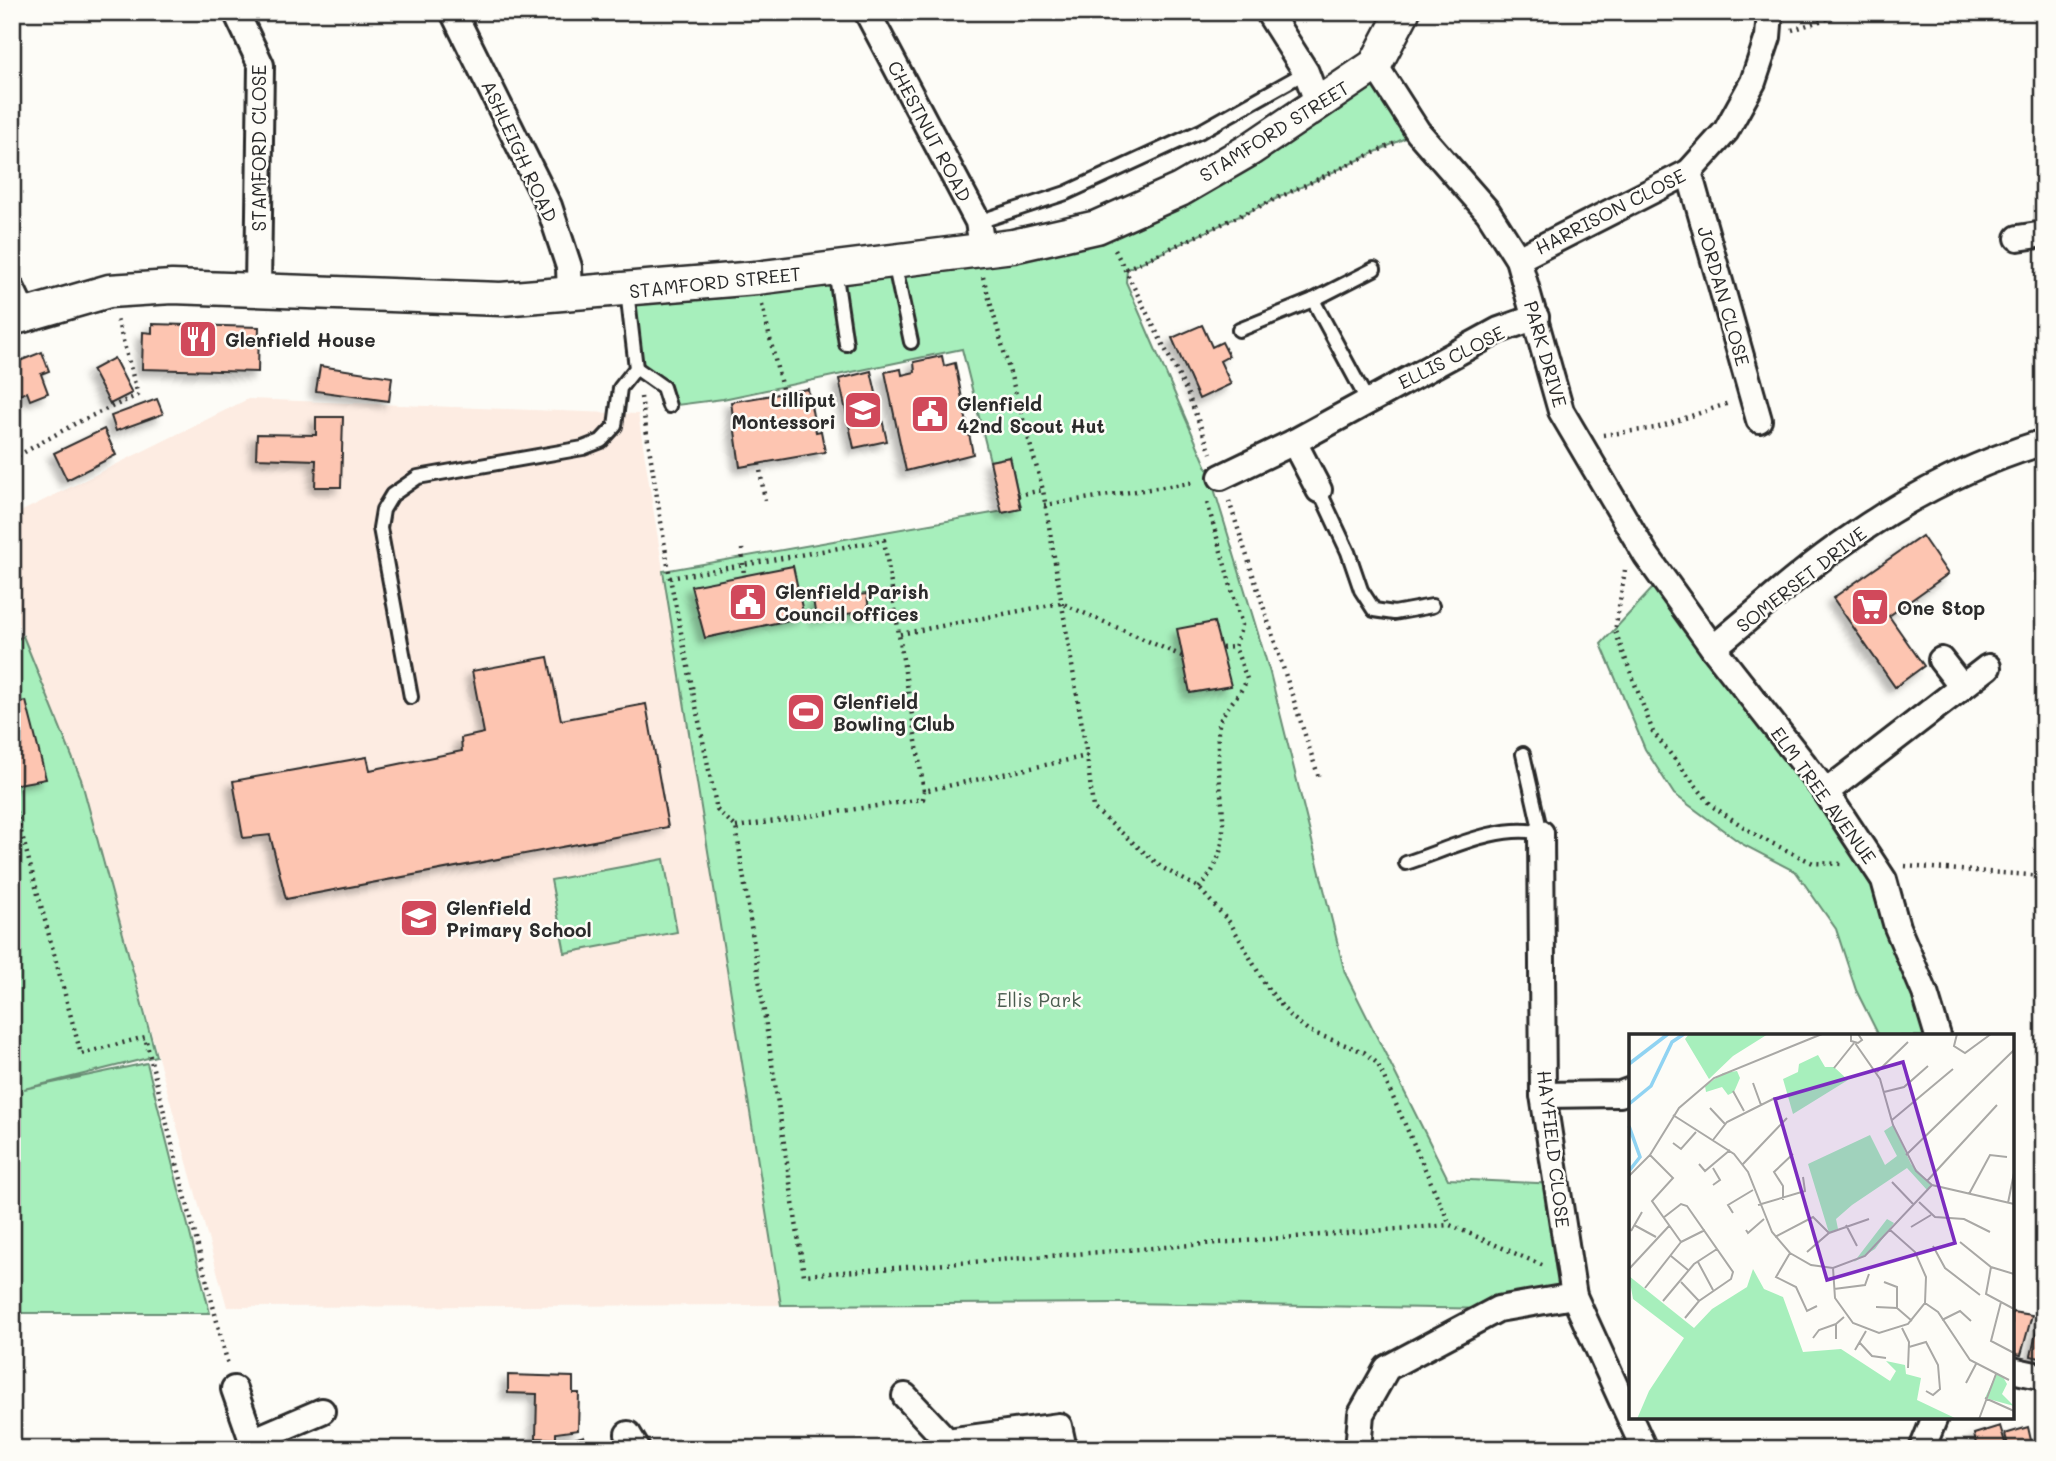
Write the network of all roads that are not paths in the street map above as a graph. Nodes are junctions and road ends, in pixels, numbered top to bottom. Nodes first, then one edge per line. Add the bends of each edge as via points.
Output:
1 (236, 12) edge
2 (453, 12) edge
3 (867, 12) edge
4 (1268, 12) edge
5 (1403, 12) edge
6 (1770, 12) edge
7 (1375, 65) junction
8 (1306, 72) junction
9 (1318, 104) junction
10 (1689, 172) junction
11 (2044, 234) edge
12 (2018, 238) dead end
13 (979, 242) junction
14 (1518, 259) junction
15 (894, 262) junction
16 (835, 269) junction
17 (1374, 269) dead end
18 (258, 289) junction
19 (627, 291) junction
20 (570, 296) junction
21 (1313, 300) junction
22 (16, 307) edge
23 (1536, 317) junction
24 (1239, 330) dead end
25 (911, 342) dead end
26 (846, 344) dead end
27 (636, 368) junction
28 (1367, 400) junction
29 (669, 407) dead end
30 (1759, 419) dead end
31 (1294, 442) junction
32 (2044, 442) edge
33 (1211, 480) road end
34 (1318, 490) joint
35 (1432, 606) dead end
36 (1713, 648) junction
37 (1941, 660) dead end
38 (1988, 667) dead end
39 (1962, 687) junction
40 (411, 697) dead end
41 (1522, 754) dead end
42 (1826, 792) junction
43 (1541, 832) junction
44 (1406, 863) dead end
45 (1937, 1034) edge
46 (1629, 1091) edge
47 (1543, 1095) junction
48 (1572, 1287) junction
49 (2014, 1370) edge
50 (2044, 1377) edge
51 (1624, 1387) edge
52 (234, 1390) road end
53 (905, 1396) dead end
54 (322, 1410) dead end
55 (1634, 1419) edge
56 (1934, 1419) edge
57 (253, 1445) edge
58 (1064, 1449) edge
59 (1358, 1449) edge
60 (1644, 1449) edge
61 (1922, 1449) edge

1 - 18 street, STAMFORD CLOSE via 261,65
2 - 20 street, ASHLEIGH ROAD via 549,206 569,267
3 - 13 street, CHESTNUT ROAD
4 - 8 street
5 - 7 street
6 - 10 street, HARRISON CLOSE via 1768,37 1753,82 1726,131
7 - 9 street, STAMFORD STREET
7 - 14 street, PARK DRIVE via 1418,132 1488,212
8 - 9 street
8 - 13 lane via 1201,131 1066,192
9 - 13 street, STAMFORD STREET via 1180,190 1097,227
10 - 14 street, HARRISON CLOSE
10 - 30 street, JORDAN CLOSE
11 - 12 street
13 - 15 street, STAMFORD STREET
14 - 23 street, PARK DRIVE
15 - 16 street, STAMFORD STREET
15 - 25 lane
16 - 19 street, STAMFORD STREET
16 - 26 lane
17 - 21 lane
18 - 20 street, STAMFORD STREET via 449,299
18 - 22 street, STAMFORD STREET via 109,291
19 - 20 street, STAMFORD STREET
19 - 27 lane
21 - 24 lane
21 - 28 lane
23 - 28 street, ELLIS CLOSE via 1499,330
23 - 36 street, PARK DRIVE via 1561,411 1631,530
27 - 29 lane via 663,387
27 - 40 lane via 620,388 615,426 601,441 418,477 392,495 380,528
28 - 31 street, ELLIS CLOSE
31 - 33 street, ELLIS CLOSE
31 - 34 street
32 - 36 street, SOMERSET DRIVE via 1965,472 1904,503 1845,540
34 - 35 lane via 1374,610 1394,613
36 - 42 street, ELM TREE AVENUE
37 - 39 street
38 - 39 street
39 - 42 street
41 - 43 lane
42 - 45 street, ELM TREE AVENUE via 1884,880
43 - 44 lane via 1497,834
43 - 47 street, HAYFIELD CLOSE
46 - 47 street
47 - 48 street, HAYFIELD CLOSE
48 - 51 street, HAYFIELD CLOSE
48 - 59 street via 1498,1309 1387,1368 1361,1414
49 - 50 street
52 - 57 street
53 - 58 street via 947,1441 1059,1426
54 - 57 street
55 - 60 street, HAYFIELD CLOSE
56 - 61 street

